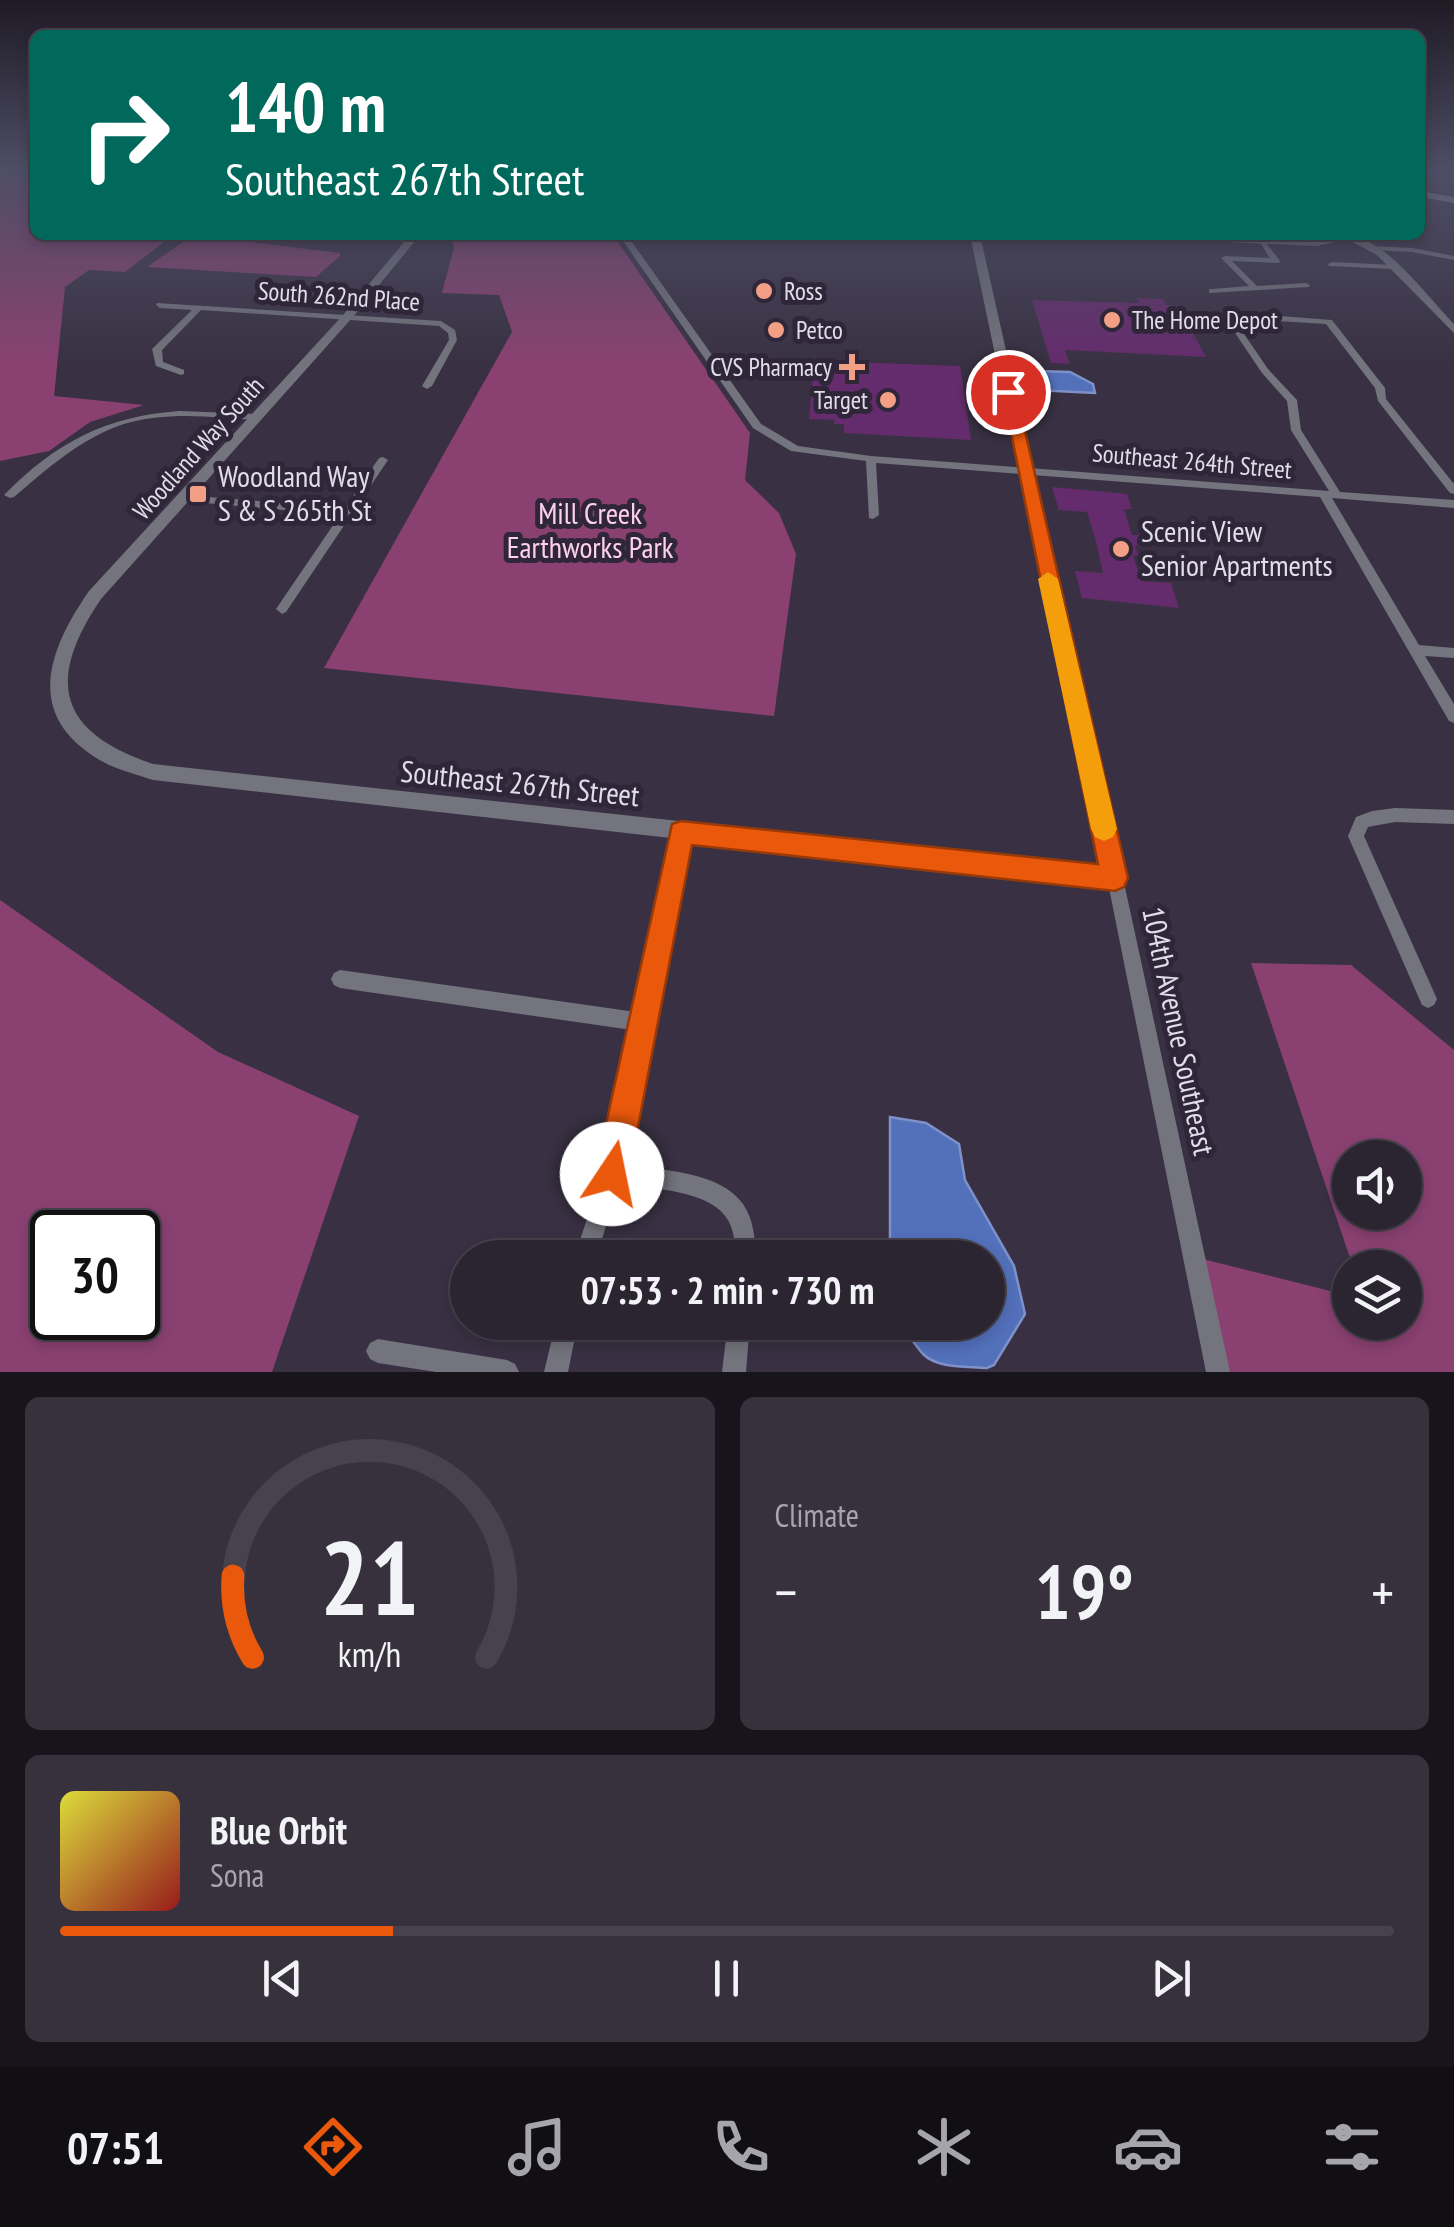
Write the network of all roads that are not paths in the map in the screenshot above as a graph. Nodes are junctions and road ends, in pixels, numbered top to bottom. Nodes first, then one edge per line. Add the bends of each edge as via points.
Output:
1 (411, 240) edge
2 (627, 240) edge
3 (976, 240) edge
4 (1241, 240) edge
5 (1338, 240) edge
6 (1357, 240) edge
7 (1262, 241) junction
8 (1332, 242) junction
9 (1374, 248) junction
10 (1454, 258) edge
11 (1332, 264) dead end
12 (1394, 267) junction
13 (1306, 285) dead end
14 (1255, 288) junction
15 (1212, 291) dead end
16 (160, 305) dead end
17 (199, 307) junction
18 (348, 316) junction
19 (1454, 330) edge
20 (181, 372) dead end
21 (427, 386) dead end
22 (258, 417) junction
23 (871, 459) junction
24 (383, 460) dead end
25 (1024, 470) junction
26 (10, 495) dead end
27 (1331, 495) junction
28 (182, 498) junction
29 (1453, 502) edge
30 (348, 512) junction
31 (872, 515) dead end
32 (282, 609) dead end
33 (1416, 650) junction
34 (1454, 653) edge
35 (62, 710) joint
36 (1454, 717) edge
37 (1454, 817) edge
38 (681, 832) junction
39 (1115, 878) junction
40 (340, 979) dead end
41 (1428, 999) dead end
42 (641, 1022) junction
43 (612, 1174) junction
44 (591, 1240) edge
45 (746, 1240) edge
46 (563, 1340) edge
47 (737, 1340) edge
48 (378, 1351) dead end
49 (507, 1372) edge
50 (556, 1372) edge
51 (734, 1372) edge
52 (1218, 1372) edge

1 - 18 street, Woodland Way South
2 - 23 street, Southeast 264th Street via 757,426 785,446
3 - 25 street, 104th Avenue Southeast
4 - 7 street
5 - 8 street
6 - 9 street
7 - 8 street
7 - 14 street via 1276,261 1225,258
8 - 9 street
9 - 10 street
9 - 12 street
11 - 12 street
12 - 19 street
13 - 14 street
14 - 15 street
16 - 17 street, South 262nd Place
17 - 18 street, South 262nd Place
17 - 20 street via 157,349 159,364
18 - 21 street, South 262nd Place via 450,328 451,344
18 - 22 street, Woodland Way South
22 - 26 street via 183,411 114,424 72,442
22 - 28 street, Woodland Way South
23 - 25 street, Southeast 264th Street
23 - 31 street
24 - 30 street
25 - 27 street, Southeast 264th Street
25 - 39 street, 104th Avenue Southeast
27 - 29 street, Southeast 264th Street
27 - 29 street via 1296,430 1292,400 1227,315 1328,322 1380,388 1381,399
27 - 33 street
28 - 30 street
28 - 35 street, Woodland Way South via 72,627 56,676
30 - 32 street
33 - 34 street
33 - 36 street
35 - 38 street, Southeast 267th Street via 90,747 152,772
37 - 41 street via 1382,815 1362,822 1356,836
38 - 39 street, Southeast 267th Street
38 - 42 street
39 - 52 street, 104th Avenue Southeast
40 - 42 street
42 - 43 street
43 - 44 street
43 - 45 street via 704,1188 732,1204
46 - 50 street
47 - 51 street
48 - 49 street

